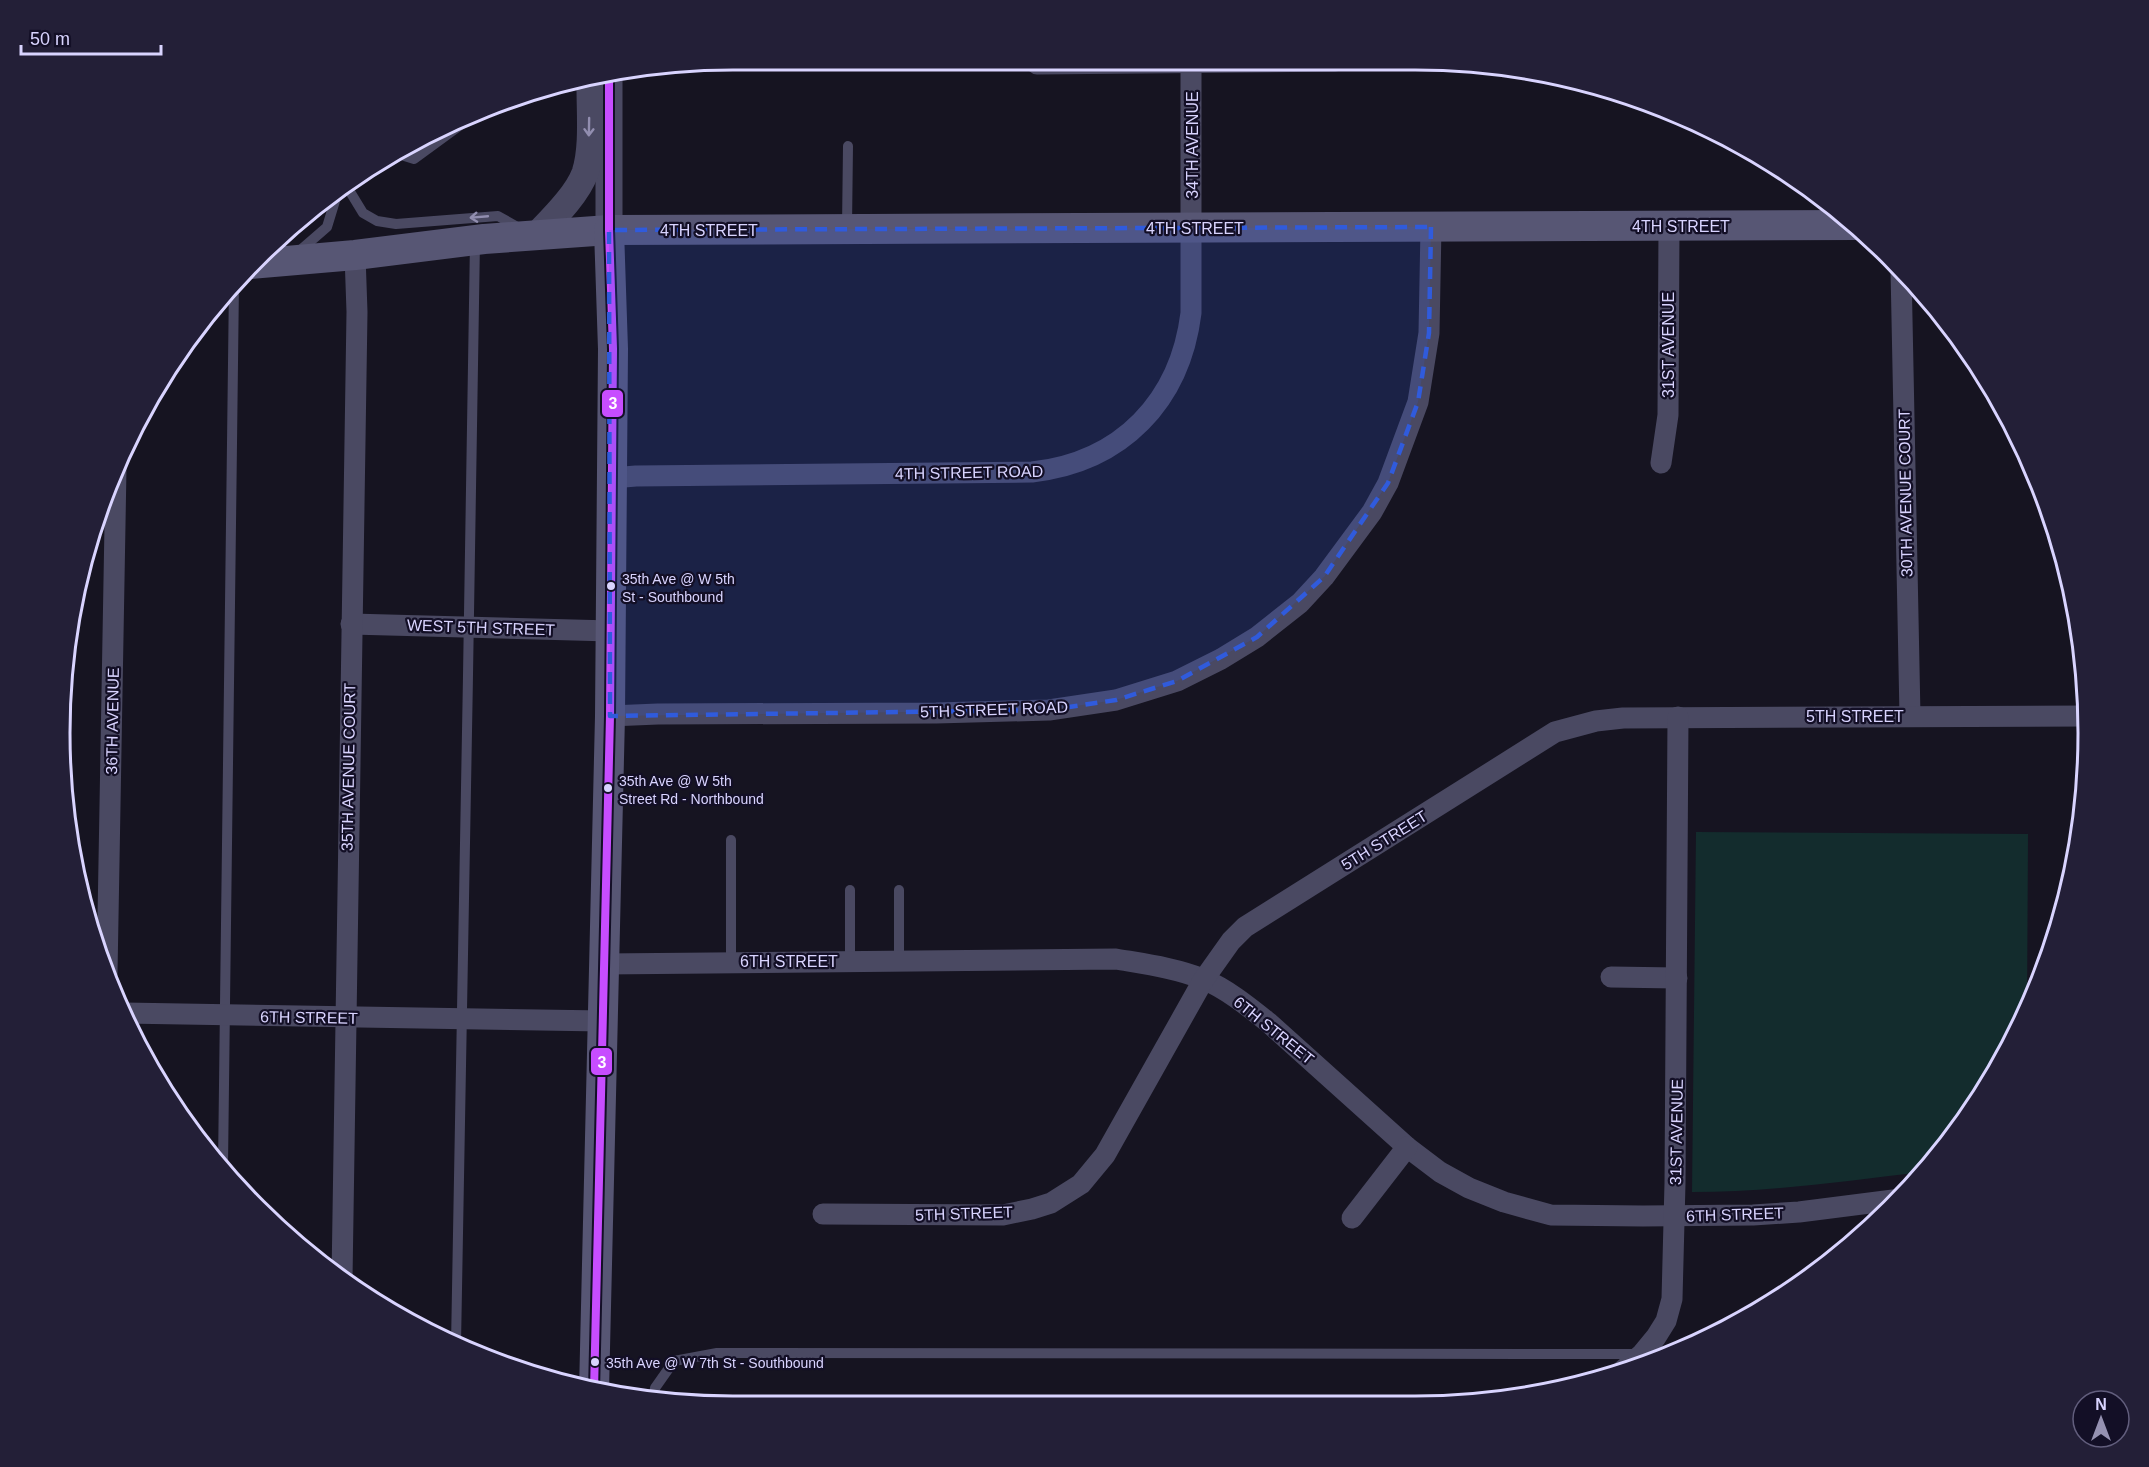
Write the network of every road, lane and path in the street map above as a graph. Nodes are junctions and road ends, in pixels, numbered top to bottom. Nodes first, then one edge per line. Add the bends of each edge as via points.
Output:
1 (1191, 71) edge
2 (607, 82) edge
3 (593, 86) edge
4 (432, 143) edge
5 (848, 146) dead end
6 (406, 157) edge
7 (351, 193) edge
8 (334, 205) edge
9 (1841, 225) edge
10 (1669, 226) junction
11 (1431, 227) junction
12 (1191, 228) junction
13 (847, 229) junction
14 (609, 230) junction
15 (534, 236) junction
16 (475, 241) junction
17 (355, 255) junction
18 (289, 261) junction
19 (267, 263) edge
20 (1901, 283) edge
21 (234, 297) edge
22 (1661, 463) dead end
23 (612, 478) junction
24 (115, 495) edge
25 (351, 624) junction
26 (467, 626) junction
27 (611, 631) junction
28 (610, 716) junction
29 (1910, 716) junction
30 (2078, 716) edge
31 (1678, 717) junction
32 (731, 840) dead end
33 (850, 890) dead end
34 (899, 890) dead end
35 (107, 948) edge
36 (899, 960) junction
37 (731, 961) junction
38 (850, 961) junction
39 (604, 963) junction
40 (1611, 978) dead end
41 (1677, 978) junction
42 (1204, 979) junction
43 (133, 1013) edge
44 (226, 1015) junction
45 (344, 1018) junction
46 (464, 1019) junction
47 (603, 1021) junction
48 (1407, 1147) junction
49 (223, 1156) edge
50 (1885, 1201) edge
51 (823, 1214) dead end
52 (1674, 1216) junction
53 (1352, 1218) dead end
54 (342, 1268) edge
55 (456, 1335) edge
56 (1642, 1354) junction
57 (1638, 1358) edge
58 (594, 1382) edge
59 (655, 1392) edge

1 - 12 street, 34TH AVENUE
2 - 14 street
3 -> 15 street via 590,88 589,159 584,175
4 - 6 lane via 414,159
5 - 13 lane
15 -> 7 lane via 498,216 396,224 377,221 363,213
8 - 18 lane via 327,227
9 - 10 main road, 4TH STREET
10 - 11 main road, 4TH STREET
10 - 22 street, 31ST AVENUE via 1668,415
11 - 12 main road, 4TH STREET
11 - 28 street, 5TH STREET ROAD via 1429,333 1418,402 1388,483 1372,512 1324,577 1300,603 1248,643 1177,681 1116,700 1049,710
12 - 13 main road, 4TH STREET
12 - 23 street, 4TH STREET ROAD via 1191,313 1178,366 1163,396 1138,426 1088,459 1032,472
13 - 14 main road, 4TH STREET
14 - 15 main road, 4TH STREET
14 - 23 main road
15 - 16 main road, 4TH STREET
16 - 17 main road, 4TH STREET
16 - 26 lane
17 - 18 main road, 4TH STREET
17 - 25 street, 35TH AVENUE COURT
18 - 19 main road, 4TH STREET
20 - 29 street, 30TH AVENUE COURT
21 - 44 lane
23 - 27 main road
24 - 35 street, 36TH AVENUE
25 - 26 street, WEST 5TH STREET
25 - 45 street, 35TH AVENUE COURT
26 - 27 street, WEST 5TH STREET
26 - 46 lane
27 - 28 main road
28 - 39 main road
29 - 30 street, 5TH STREET
29 - 31 street, 5TH STREET
31 - 41 street, 31ST AVENUE
31 - 42 street, 5TH STREET via 1596,721 1555,732 1245,927
32 - 37 lane
33 - 38 lane
34 - 36 lane
36 - 38 street, 6TH STREET
36 - 42 street, 6TH STREET via 1116,959
37 - 38 street, 6TH STREET
37 - 39 street, 6TH STREET
39 - 47 main road
40 - 41 street
41 - 52 street, 31ST AVENUE
42 - 48 street, 6TH STREET via 1269,1023
42 - 51 street, 5TH STREET via 1105,1155 1082,1184 1051,1203 1003,1215
43 - 44 street, 6TH STREET
44 - 45 street, 6TH STREET
44 - 49 lane
45 - 46 street, 6TH STREET
45 - 54 street, 35TH AVENUE COURT
46 - 47 street, 6TH STREET
46 - 55 lane
47 - 58 main road
48 - 52 street, 6TH STREET via 1469,1188 1551,1215
48 - 53 street
50 - 52 street, 6TH STREET via 1799,1212
52 - 56 street, 31ST AVENUE via 1672,1299 1666,1321
56 - 57 street
56 - 59 lane via 717,1353 674,1361

